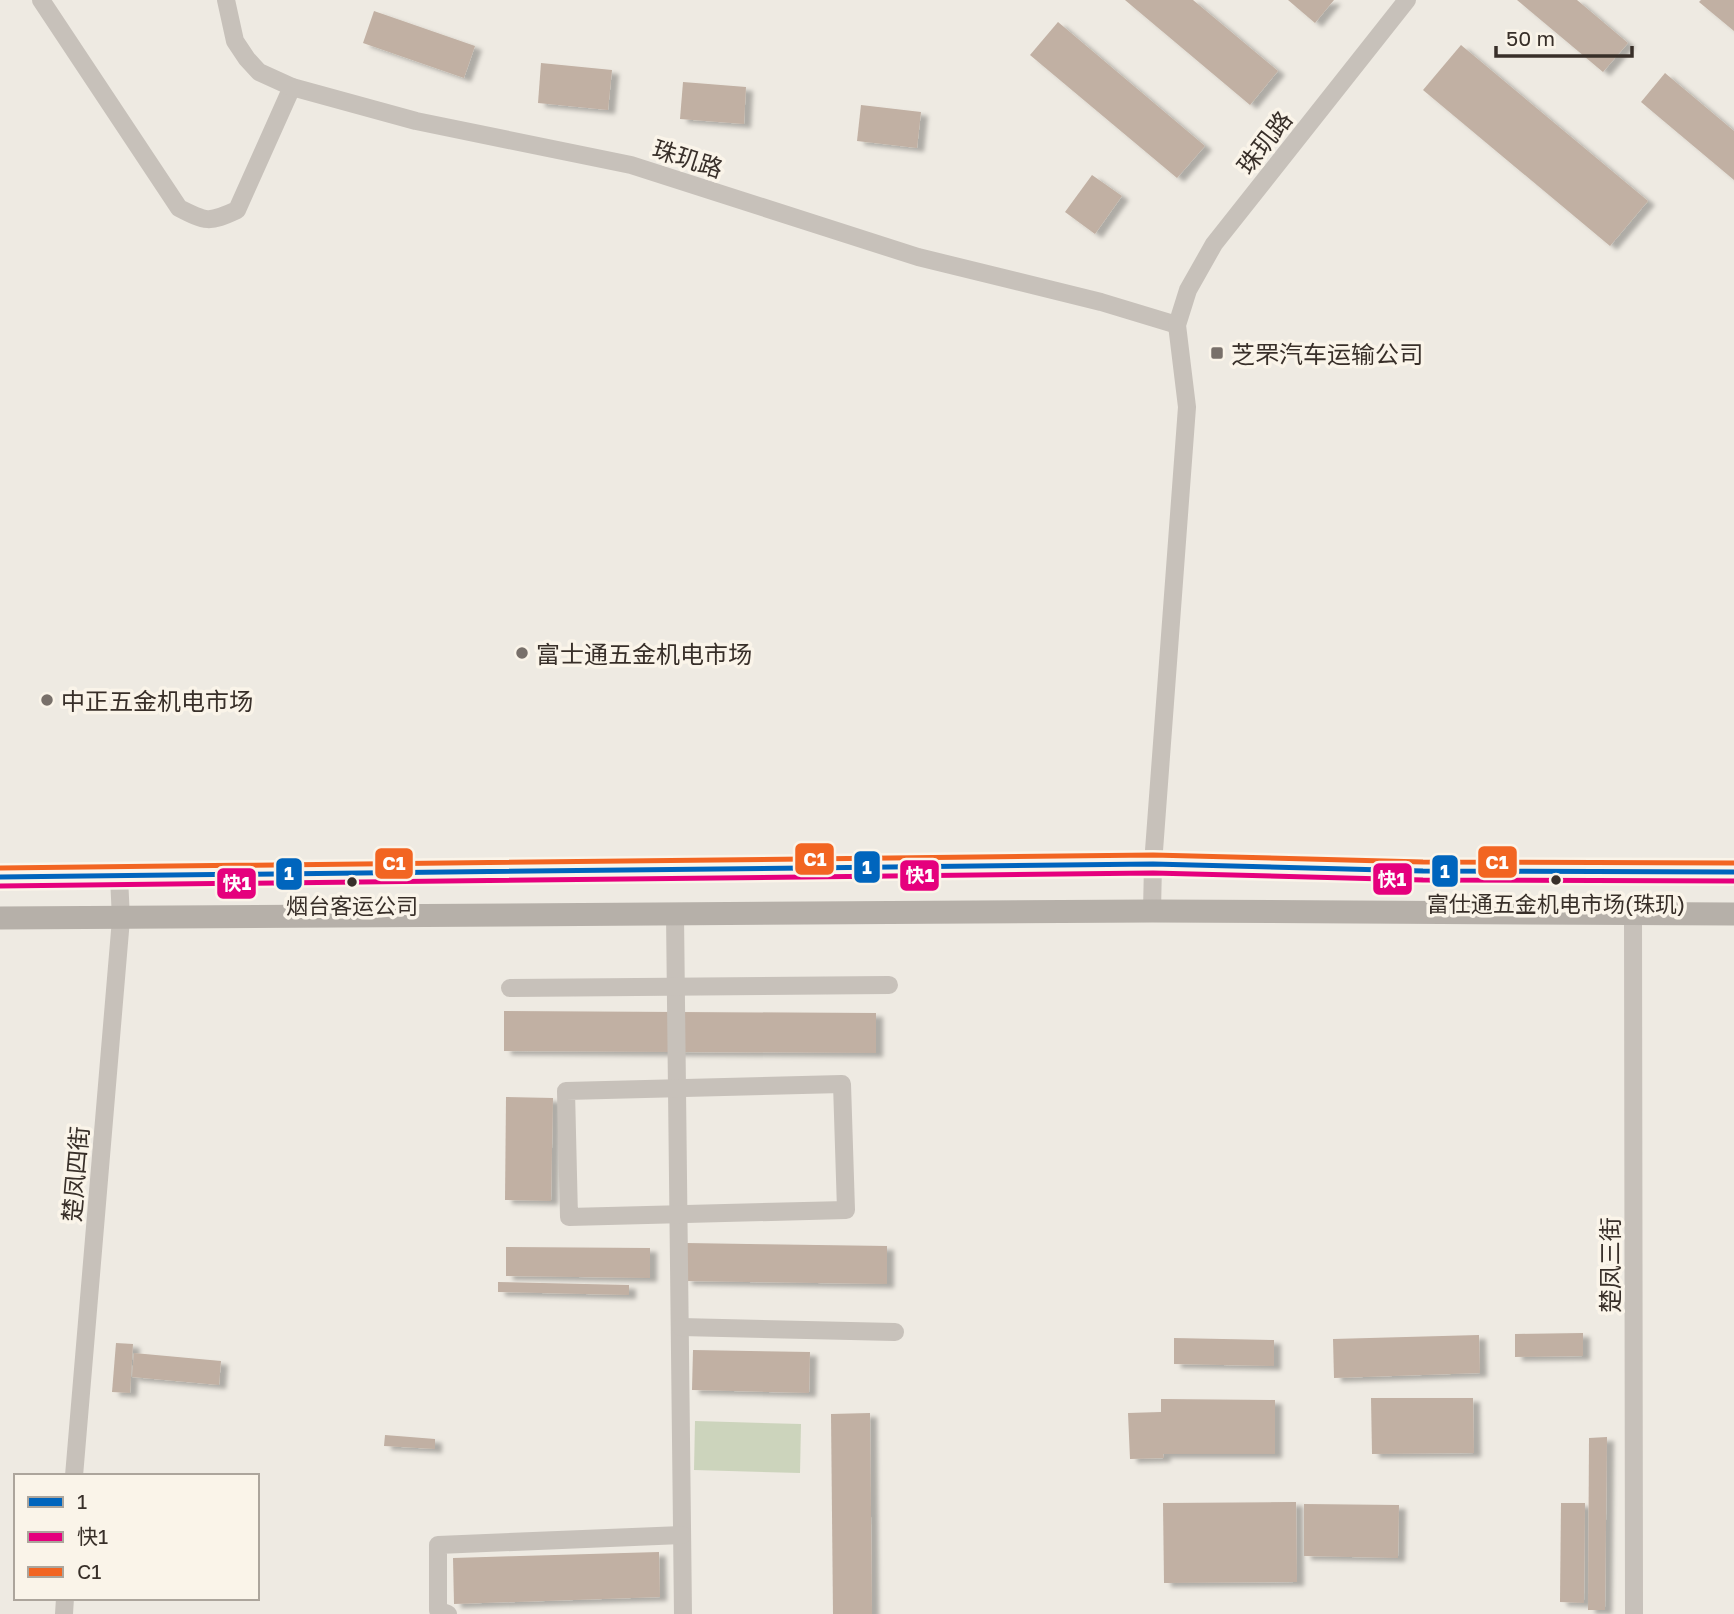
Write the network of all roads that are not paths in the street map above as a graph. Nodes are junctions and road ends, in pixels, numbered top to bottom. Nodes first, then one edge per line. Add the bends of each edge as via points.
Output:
1 (41, 0) edge
2 (226, 0) edge
3 (1407, 0) edge
4 (292, 88) junction
5 (1177, 325) junction
6 (1153, 864) junction
7 (1734, 872) edge
8 (0, 877) edge
9 (119, 877) junction
10 (1152, 911) junction
11 (1734, 914) edge
12 (675, 915) junction
13 (1633, 915) junction
14 (0, 918) edge
15 (121, 919) junction
16 (889, 985) dead end
17 (510, 988) dead end
18 (676, 988) junction
19 (677, 1088) junction
20 (679, 1214) junction
21 (681, 1327) junction
22 (895, 1332) dead end
23 (74, 1474) edge
24 (682, 1535) junction
25 (449, 1614) edge
26 (683, 1614) edge
27 (1634, 1614) edge

1 - 4 street via 179,208 198,218 215,220 237,210
2 - 4 street, 珠玑路 via 235,41 247,59 259,72
3 - 5 street, 珠玑路 via 1214,244 1192,281
4 - 5 street, 珠玑路 via 415,121 631,166 918,257
5 - 6 street, 珠玑路 via 1187,407
6 - 7 main road
6 - 9 main road
6 - 10 street, 珠玑路
8 - 9 main road
9 - 15 street, 楚凤四街
10 - 12 main road
10 - 13 main road
11 - 13 main road
12 - 15 main road
12 - 18 street
13 - 27 street, 楚凤三街
14 - 15 main road
15 - 23 street, 楚凤四街
16 - 18 street
17 - 18 street
18 - 19 street
19 - 20 street
19 - 20 street via 566,1091 569,1217
19 - 20 street via 842,1084 846,1210
20 - 21 street
21 - 22 street
21 - 24 street
24 - 25 street via 438,1545 438,1610
24 - 26 street

